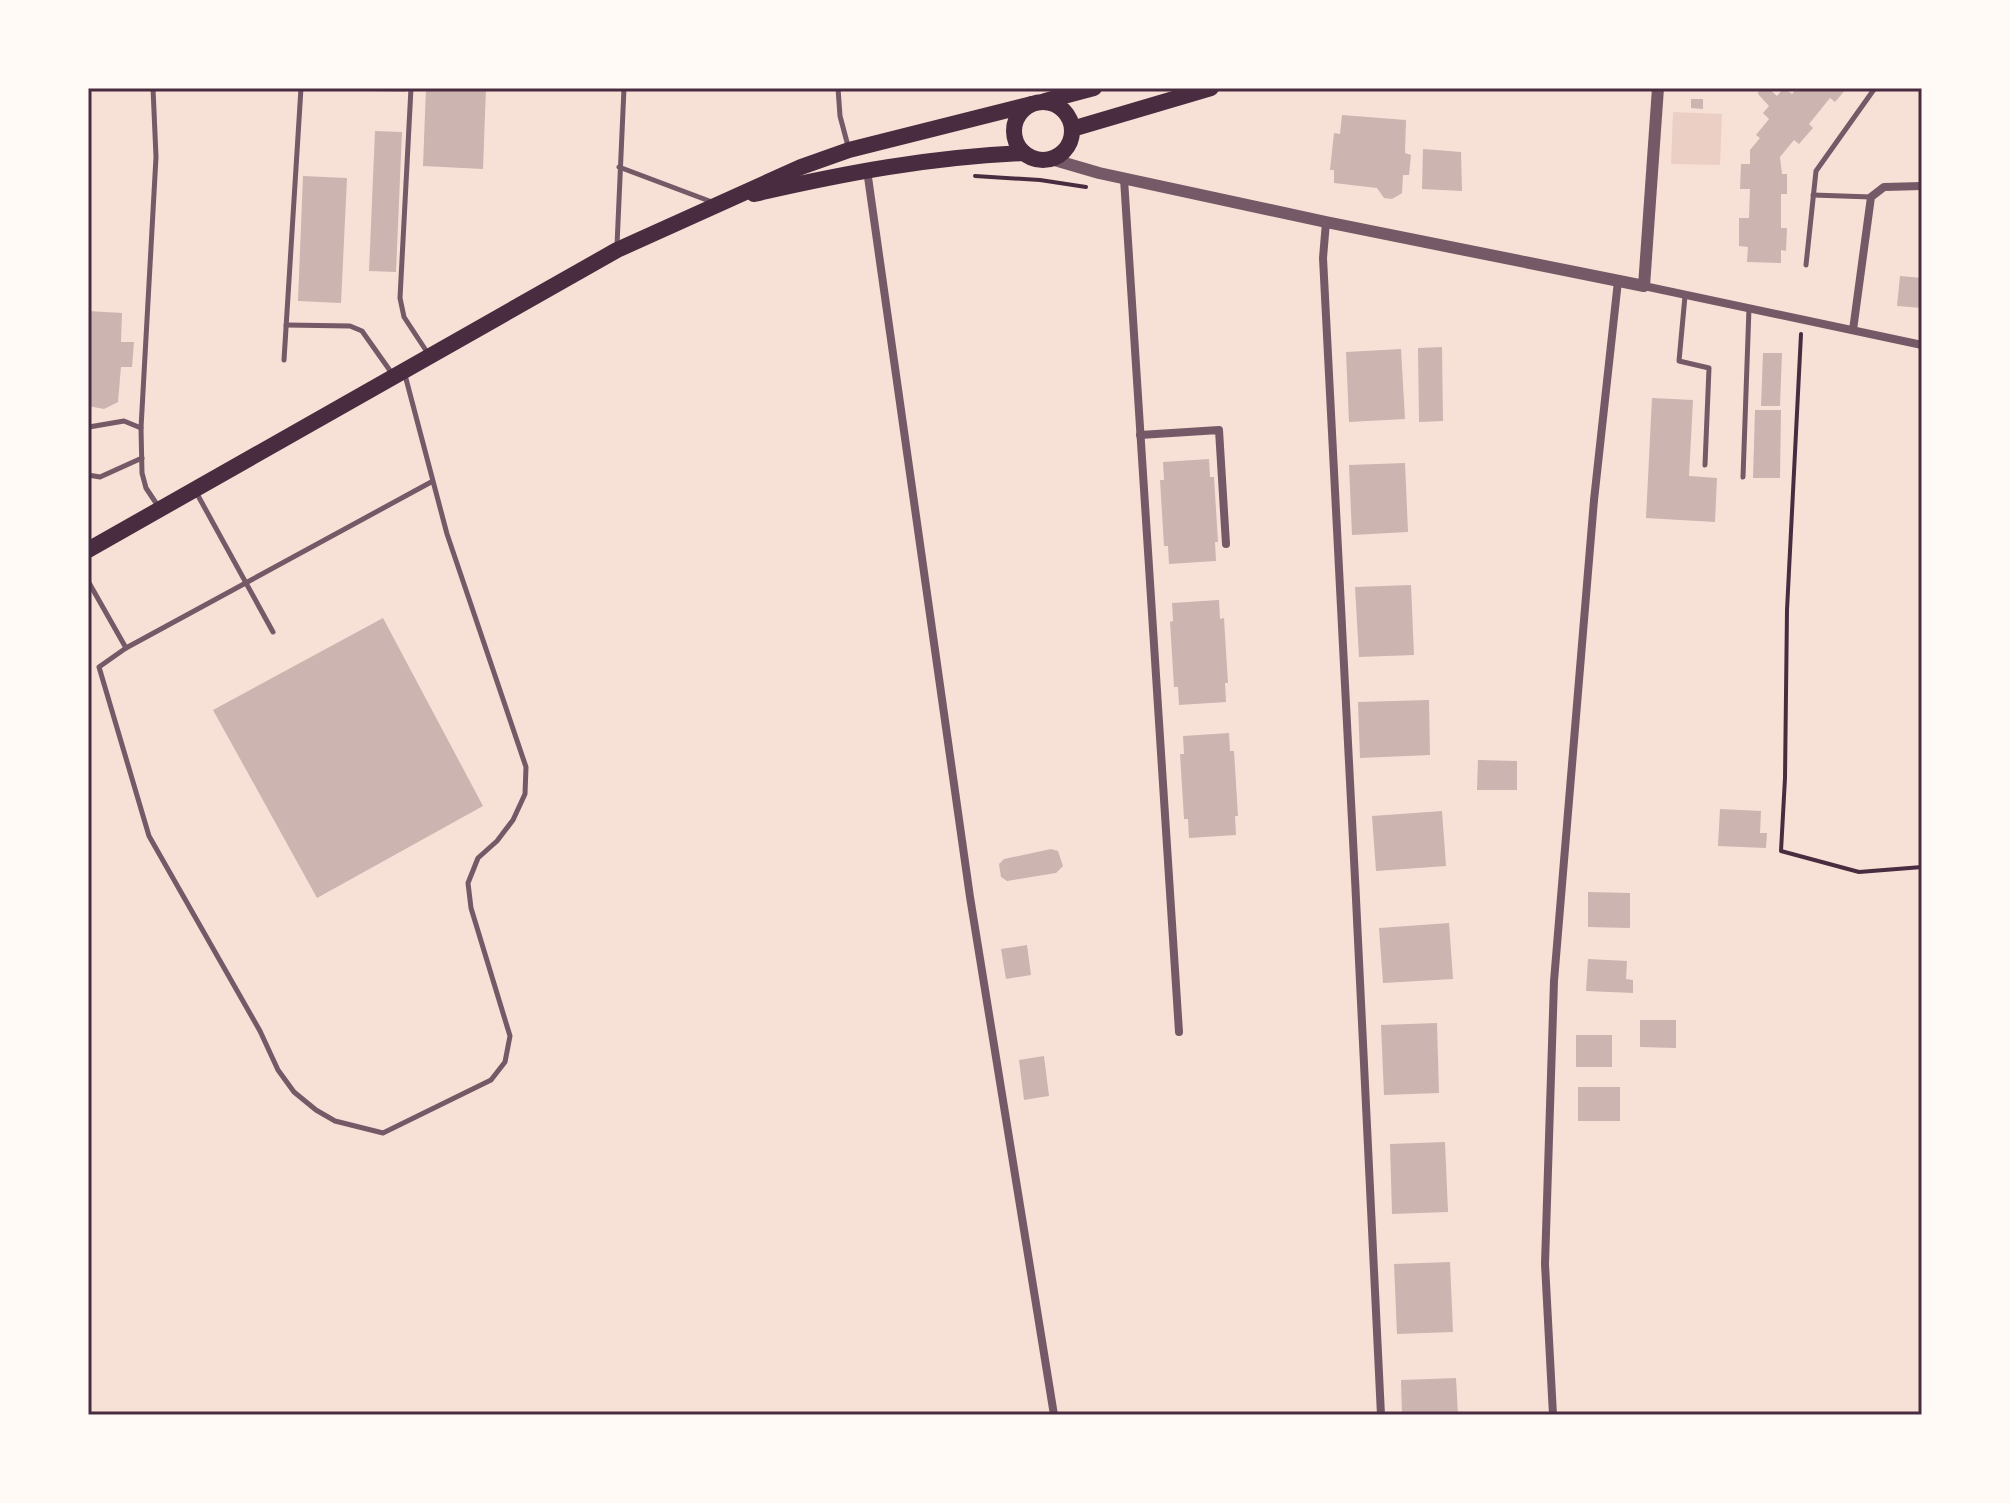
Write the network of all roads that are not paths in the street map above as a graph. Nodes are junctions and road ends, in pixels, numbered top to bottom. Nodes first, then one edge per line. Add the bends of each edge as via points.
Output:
1 (153, 88) edge
2 (301, 88) edge
3 (411, 88) edge
4 (624, 88) edge
5 (838, 88) edge
6 (1094, 88) edge
7 (1211, 88) edge
8 (1658, 88) edge
9 (1875, 88) edge
10 (1037, 103) junction
11 (1072, 129) junction
12 (849, 150) junction
13 (1024, 153) junction
14 (1051, 159) junction
15 (619, 167) junction
16 (866, 169) junction
17 (1124, 179) junction
18 (1922, 186) edge
19 (1813, 195) junction
20 (1871, 197) junction
21 (718, 202) junction
22 (1326, 222) junction
23 (617, 250) junction
24 (1806, 265) dead end
25 (1618, 281) junction
26 (1644, 286) junction
27 (1686, 295) junction
28 (1749, 308) junction
29 (286, 325) junction
30 (1853, 330) junction
31 (1922, 345) edge
32 (429, 356) junction
33 (284, 360) dead end
34 (399, 374) junction
35 (141, 428) junction
36 (88, 431) edge
37 (1140, 435) junction
38 (142, 458) junction
39 (1705, 465) dead end
40 (88, 475) edge
41 (1743, 477) dead end
42 (433, 481) junction
43 (196, 491) junction
44 (161, 510) junction
45 (1226, 544) dead end
46 (88, 550) edge
47 (88, 581) edge
48 (246, 584) junction
49 (273, 632) dead end
50 (126, 648) junction
51 (1179, 1032) dead end
52 (1054, 1415) edge
53 (1381, 1415) edge
54 (1553, 1415) edge

1 - 35 lane via 156,157
2 - 29 lane
3 - 32 lane via 400,298 404,317
4 - 15 lane
5 - 12 lane
6 - 10 main road
7 - 11 main road
8 - 26 street
9 - 19 lane via 1816,171
10 - 11 main road via 1063,109
10 - 12 main road
10 - 13 main road via 1019,114 1014,130
11 - 14 main road via 1069,144
12 - 21 main road
13 - 14 main road
13 - 16 main road
14 - 17 street
15 - 21 lane
15 - 23 lane
16 - 21 main road
16 - 52 street via 970,897
17 - 22 street
17 - 37 street
18 - 20 street via 1884,187
19 - 20 lane
19 - 24 lane
20 - 30 street
21 - 23 main road
22 - 25 street
22 - 53 street via 1323,258
23 - 32 main road
25 - 26 street
25 - 54 street via 1554,981 1545,1264
26 - 27 street
27 - 28 street
27 - 39 lane via 1679,361 1709,368
28 - 30 street
28 - 41 lane
29 - 33 lane
29 - 34 lane via 350,326 362,331
30 - 31 street
32 - 34 main road
34 - 42 lane
34 - 43 main road
35 - 36 lane via 124,421
35 - 38 lane
37 - 45 street via 1219,430
37 - 51 street
38 - 40 lane via 100,477
38 - 44 lane via 146,488
42 - 48 lane
42 - 50 lane via 526,767 525,794 513,820 478,858 468,883 510,1036 505,1062 491,1080 383,1133 335,1121 294,1092 149,836 99,667
43 - 44 main road
43 - 48 lane
44 - 46 main road
47 - 50 lane
48 - 49 lane
48 - 50 lane

